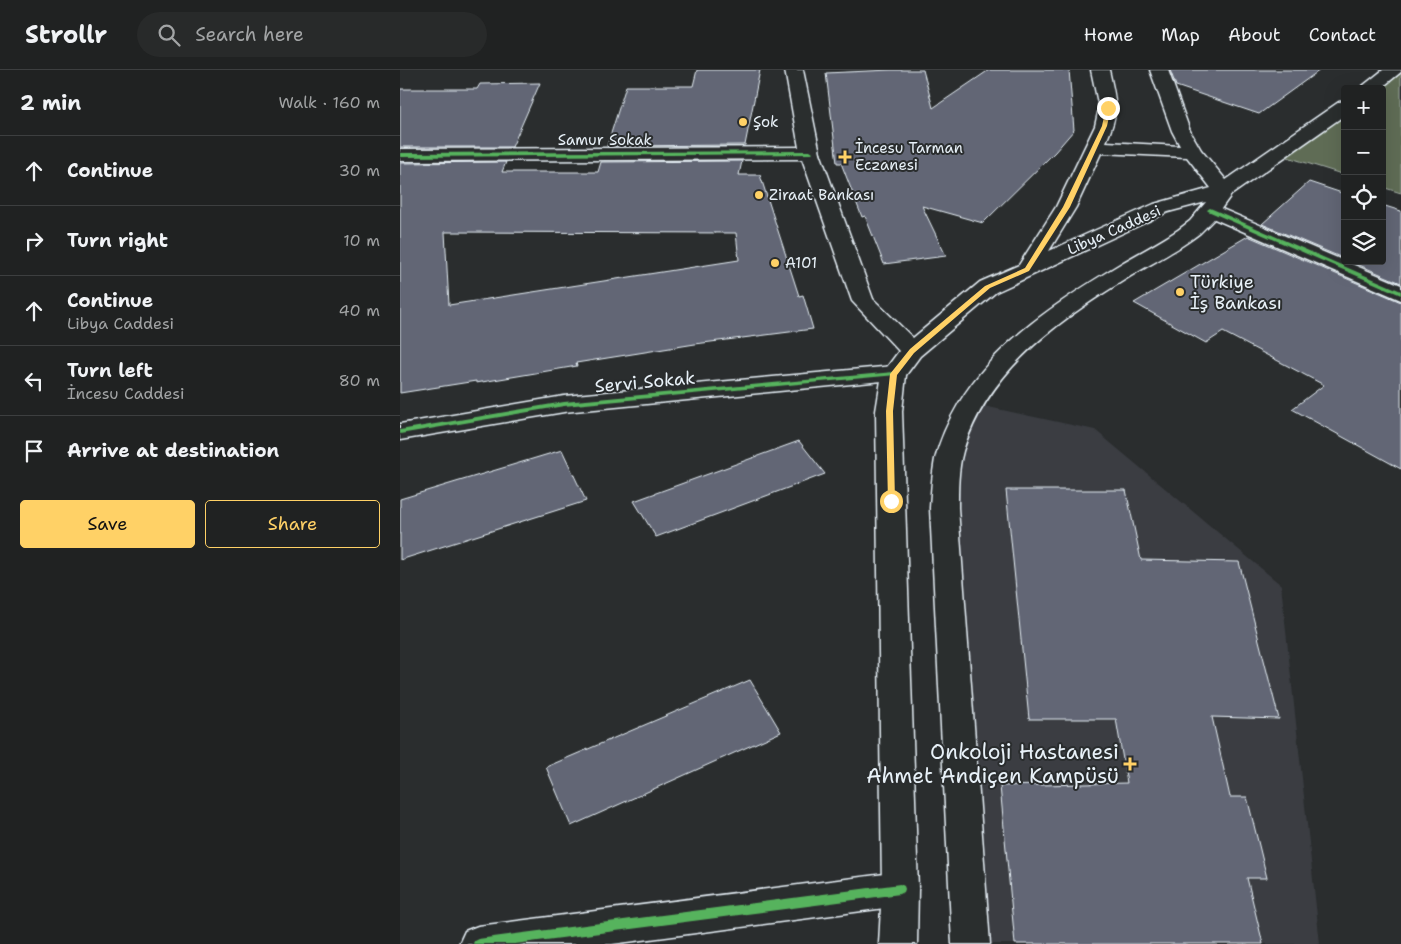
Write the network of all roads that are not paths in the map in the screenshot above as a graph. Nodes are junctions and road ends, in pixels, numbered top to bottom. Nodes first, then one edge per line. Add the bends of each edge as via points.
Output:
1 (794, 70) edge
2 (1100, 70) edge
3 (1159, 70) edge
4 (1394, 70) edge
5 (1373, 85) edge
6 (1341, 109) edge
7 (1095, 147) junction
8 (1193, 152) junction
9 (810, 153) junction
10 (400, 155) edge
11 (1224, 191) junction
12 (1210, 210) junction
13 (1027, 269) junction
14 (1401, 293) edge
15 (912, 351) junction
16 (894, 374) junction
17 (400, 432) edge
18 (900, 889) junction
19 (478, 944) edge
20 (898, 944) edge
21 (971, 944) edge

1 - 9 main road
2 - 7 main road via 1108,108
3 - 8 main road via 1181,131
4 - 5 main road
6 - 11 main road, Libya Caddesi
7 - 8 main road
7 - 13 main road via 1066,207
8 - 11 main road
9 - 10 main road, Samur Sokak
9 - 15 main road via 863,301
11 - 12 main road, Libya Caddesi
11 - 13 main road, Libya Caddesi via 1161,208
12 - 14 main road
12 - 21 main road, Libya Caddesi via 1194,229 1058,312 1001,361 970,404 950,453 944,508
13 - 15 main road, Libya Caddesi via 988,287
15 - 16 main road, Libya Caddesi
16 - 17 main road, Servi Sokak via 564,404
16 - 18 main road via 889,411
18 - 19 main road
18 - 20 main road

